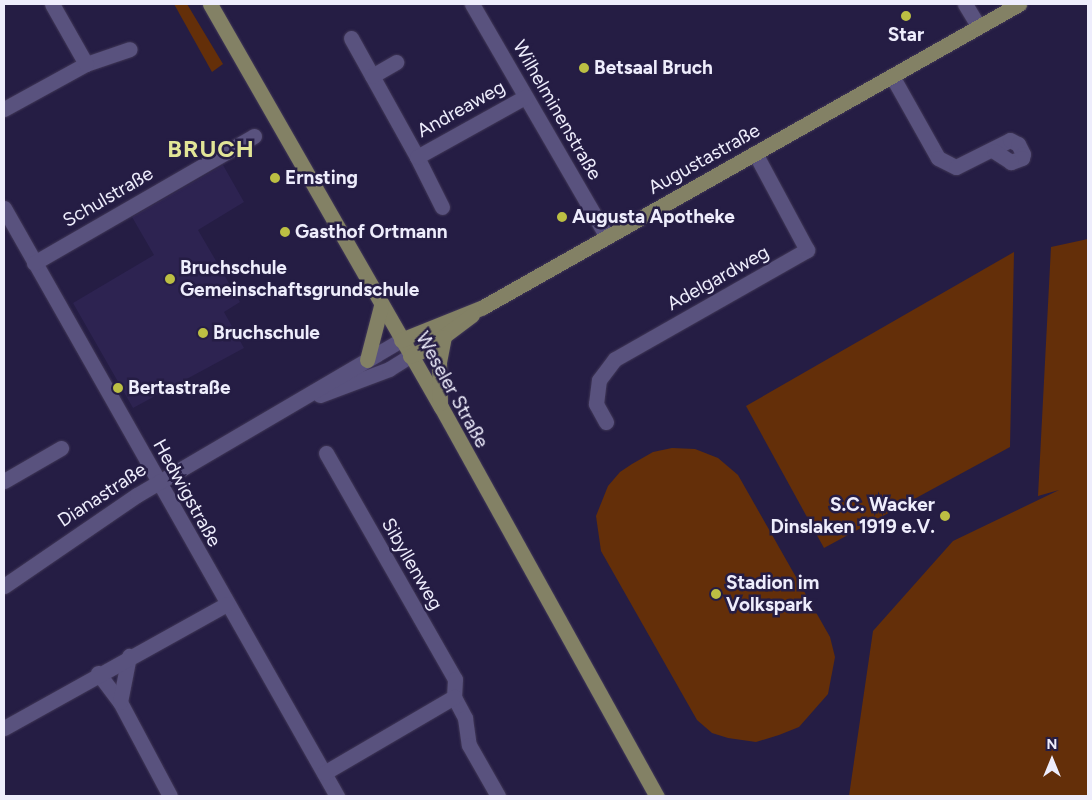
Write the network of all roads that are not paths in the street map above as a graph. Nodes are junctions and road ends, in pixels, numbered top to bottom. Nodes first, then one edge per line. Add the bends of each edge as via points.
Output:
1 (52, 4) edge
2 (210, 4) edge
3 (472, 4) edge
4 (965, 4) edge
5 (1019, 4) edge
6 (978, 26) junction
7 (351, 38) dead end
8 (130, 48) dead end
9 (396, 62) dead end
10 (86, 64) junction
11 (372, 76) junction
12 (892, 76) junction
13 (525, 97) junction
14 (4, 110) edge
15 (254, 136) dead end
16 (994, 150) dead end
17 (755, 153) junction
18 (417, 157) junction
19 (442, 207) dead end
20 (4, 208) edge
21 (607, 236) junction
22 (34, 263) junction
23 (381, 306) junction
24 (483, 307) junction
25 (444, 337) junction
26 (401, 340) junction
27 (410, 356) junction
28 (367, 360) junction
29 (304, 400) junction
30 (441, 407) junction
31 (606, 422) dead end
32 (61, 448) dead end
33 (326, 453) dead end
34 (4, 481) edge
35 (158, 482) junction
36 (4, 586) edge
37 (226, 604) junction
38 (129, 656) junction
39 (98, 672) junction
40 (454, 697) junction
41 (120, 702) junction
42 (4, 728) edge
43 (324, 773) junction
44 (170, 796) edge
45 (337, 796) edge
46 (498, 796) edge
47 (657, 796) edge

1 - 10 street
2 - 23 main road, Weseler Straße
3 - 13 street, Wilhelminenstraße
4 - 6 street
5 - 6 main road, Augustastraße
6 - 12 main road, Augustastraße
7 - 11 street, Andreaweg
8 - 10 street
9 - 11 street
10 - 14 street
11 - 18 street, Andreaweg
12 - 16 street via 938,158 956,167
12 - 17 main road, Augustastraße
13 - 18 street, Andreaweg
13 - 21 street, Wilhelminenstraße
15 - 22 street, Schulstraße
17 - 21 main road, Augustastraße
17 - 31 street, Adelgardweg via 807,250 616,359 600,380 596,404
18 - 19 street, Andreaweg
20 - 22 street, Hedwigstraße
21 - 24 main road, Augustastraße
22 - 35 street, Hedwigstraße
23 - 26 main road, Weseler Straße
23 - 28 main road
24 - 25 main road, Augustastraße
24 - 26 main road, Augustastraße
25 - 27 main road, Augustastraße
25 - 30 main road via 439,362
26 - 27 main road, Weseler Straße
26 - 28 street, Dianastraße
27 - 29 street, Dianastraße via 389,369
27 - 30 main road, Weseler Straße
28 - 29 street, Dianastraße
29 - 35 street, Dianastraße
30 - 47 main road, Weseler Straße via 491,503
32 - 34 street
33 - 40 street, Sibyllenweg via 455,679
35 - 36 street, Dianastraße
35 - 37 street, Hedwigstraße
37 - 38 street
37 - 43 street, Hedwigstraße
38 - 39 street
38 - 41 street
39 - 41 street
39 - 42 street
40 - 43 street
40 - 46 street, Sibyllenweg via 465,718 469,746
41 - 44 street
43 - 45 street, Hedwigstraße

